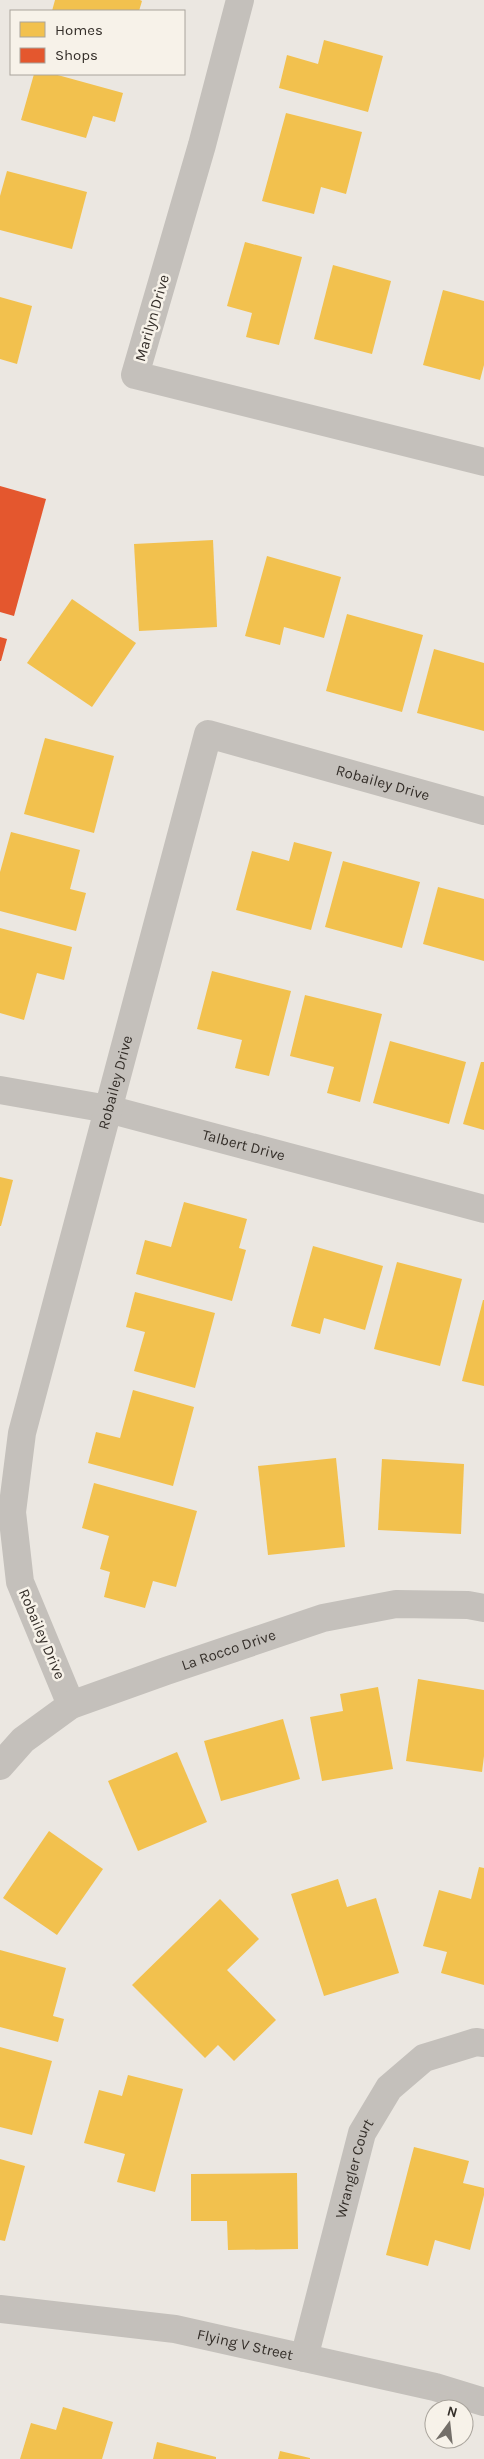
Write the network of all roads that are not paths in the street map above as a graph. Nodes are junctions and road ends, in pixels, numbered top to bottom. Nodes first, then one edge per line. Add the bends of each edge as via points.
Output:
1 (240, 0) edge
2 (484, 462) edge
3 (484, 812) edge
4 (0, 1090) edge
5 (108, 1109) junction
6 (484, 1209) edge
7 (484, 1608) edge
8 (72, 1705) junction
9 (0, 1766) edge
10 (484, 2043) edge
11 (0, 2309) edge
12 (304, 2358) junction
13 (484, 2402) edge

1 - 2 street, Marilyn Drive via 202,145 135,375
3 - 5 street, Robailey Drive via 208,734
4 - 5 street, Talbert Drive
5 - 6 street, Talbert Drive
5 - 8 street, Robailey Drive via 22,1433 12,1512 20,1582
7 - 8 street, La Rocco Drive via 396,1604 324,1618
8 - 9 street, La Rocco Drive via 23,1740
10 - 12 street, Wrangler Court via 476,2042 424,2058 389,2088 362,2133
11 - 12 street, Flying V Street via 175,2329
12 - 13 street, Flying V Street via 435,2387

